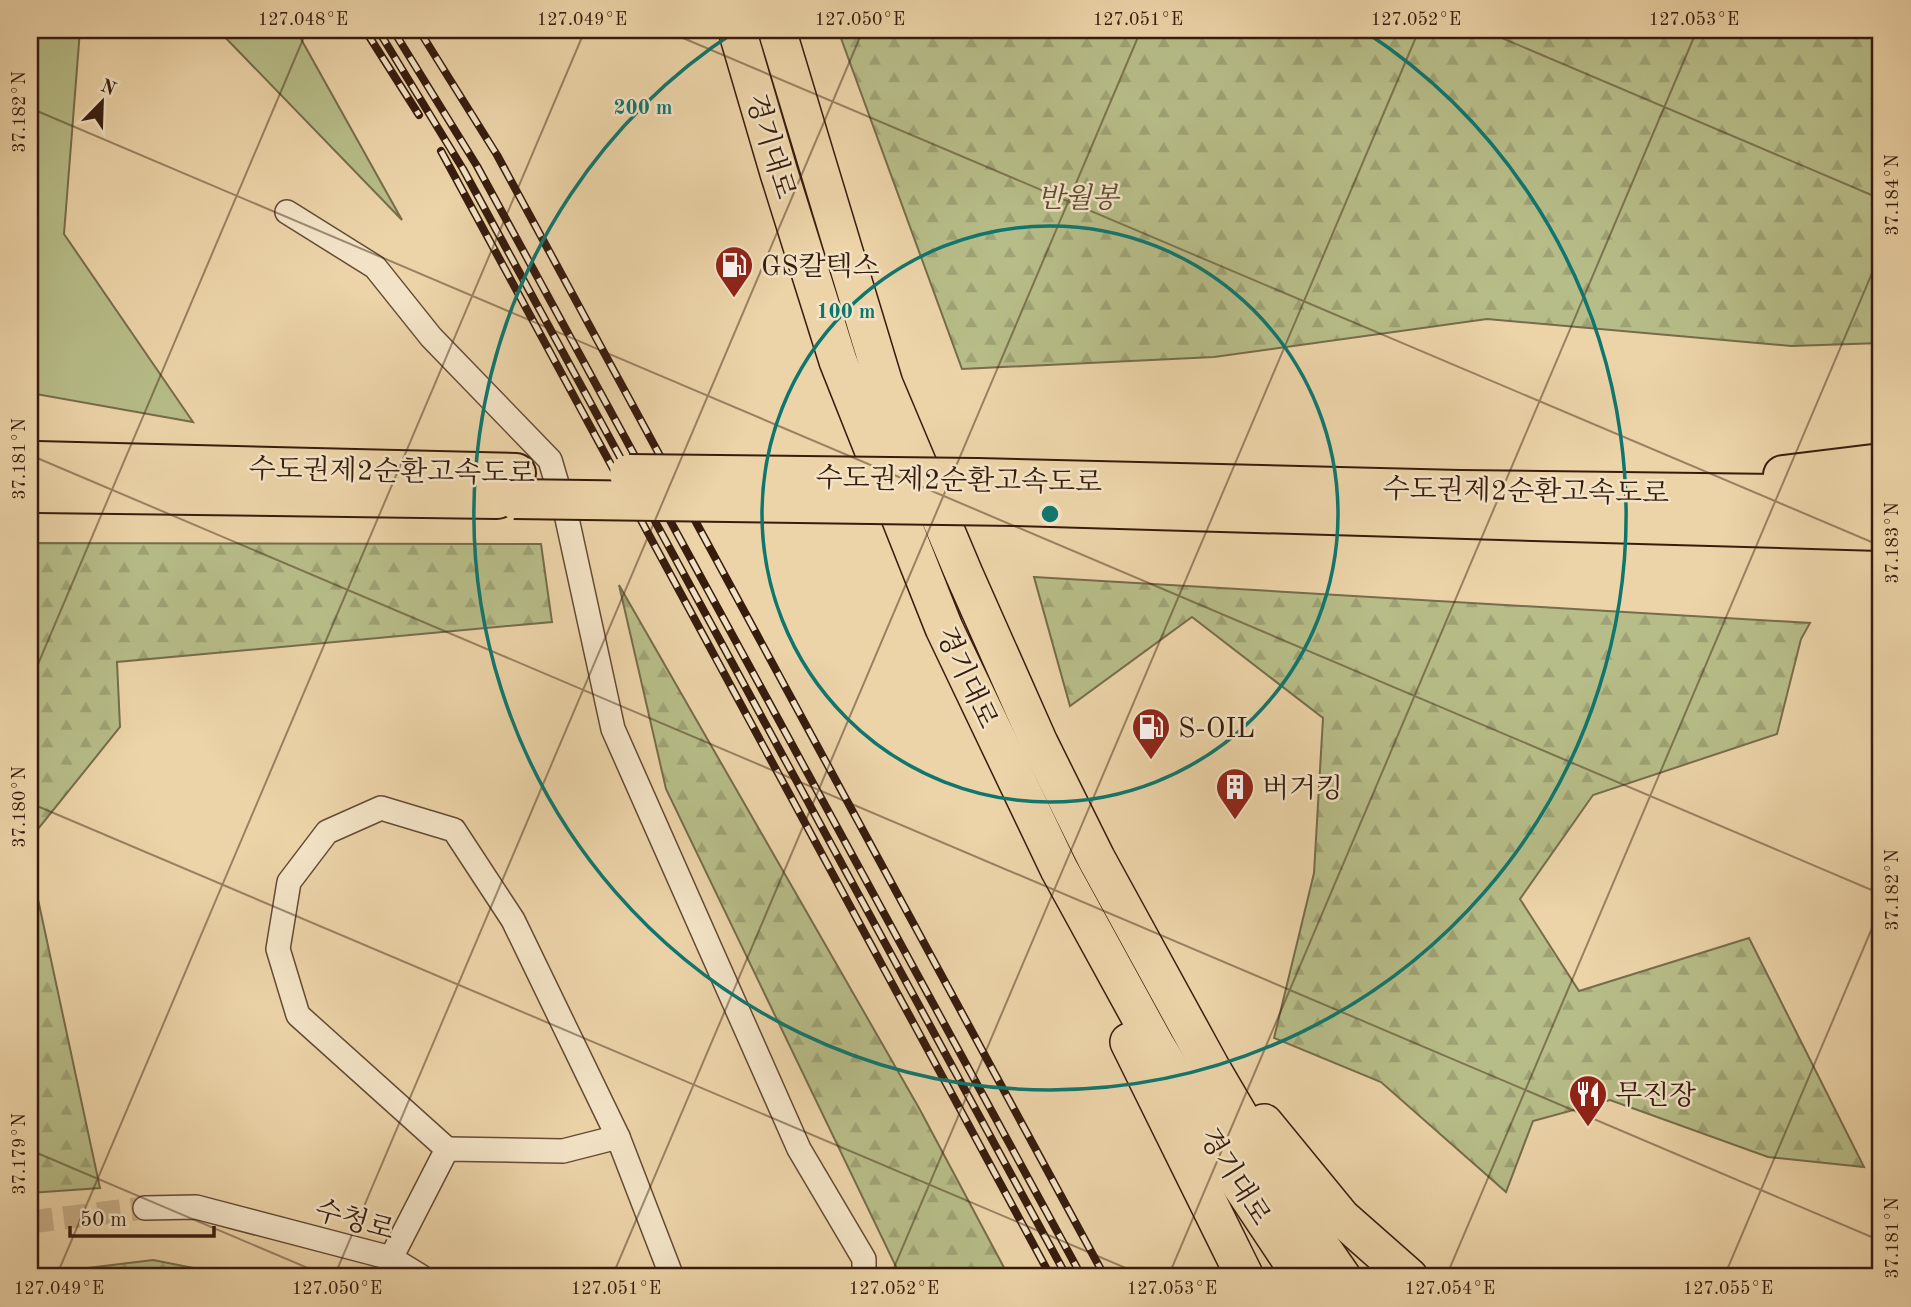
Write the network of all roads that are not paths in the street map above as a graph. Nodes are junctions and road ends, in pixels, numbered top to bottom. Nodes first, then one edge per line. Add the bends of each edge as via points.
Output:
1 (737, 30) edge
2 (777, 30) edge
3 (287, 212) dead end
4 (1881, 463) edge
5 (37, 477) dead end
6 (515, 486) junction
7 (1356, 487) junction
8 (1881, 498) edge
9 (1881, 531) edge
10 (1095, 936) junction
11 (1227, 1095) junction
12 (618, 1137) junction
13 (447, 1149) junction
14 (145, 1208) tunnel mouth
15 (391, 1258) junction
16 (422, 1277) edge
17 (672, 1277) edge
18 (864, 1277) edge
19 (1245, 1277) edge
20 (1301, 1277) edge
21 (1342, 1277) edge
22 (1409, 1277) edge

1 - 10 main road, 경기대로 via 843,374 944,628
2 - 11 main road, 경기대로 via 884,384 964,574 1096,859
3 - 18 street via 375,267 431,337 550,460 613,729 799,1149 864,1259
4 - 7 highway via 1724,481 1467,481
5 - 6 highway, 수도권제2순환고속도로
6 - 7 highway, 수도권제2순환고속도로, bridge via 977,478
6 - 9 highway, 수도권제2순환고속도로, bridge via 1015,506
7 - 8 highway, 수도권제2순환고속도로
10 - 19 main road via 1101,984
10 - 20 main road, 경기대로 via 1206,1129
11 - 21 main road, 경기대로 via 1288,1199
11 - 22 main road via 1264,1122 1341,1217
12 - 13 street via 564,1152
12 - 13 street via 513,920 454,830 381,808 327,832 289,882 278,949 298,1015
12 - 17 street
13 - 15 street
14 - 15 street, 수청로 via 196,1207
15 - 16 street, 수청로

